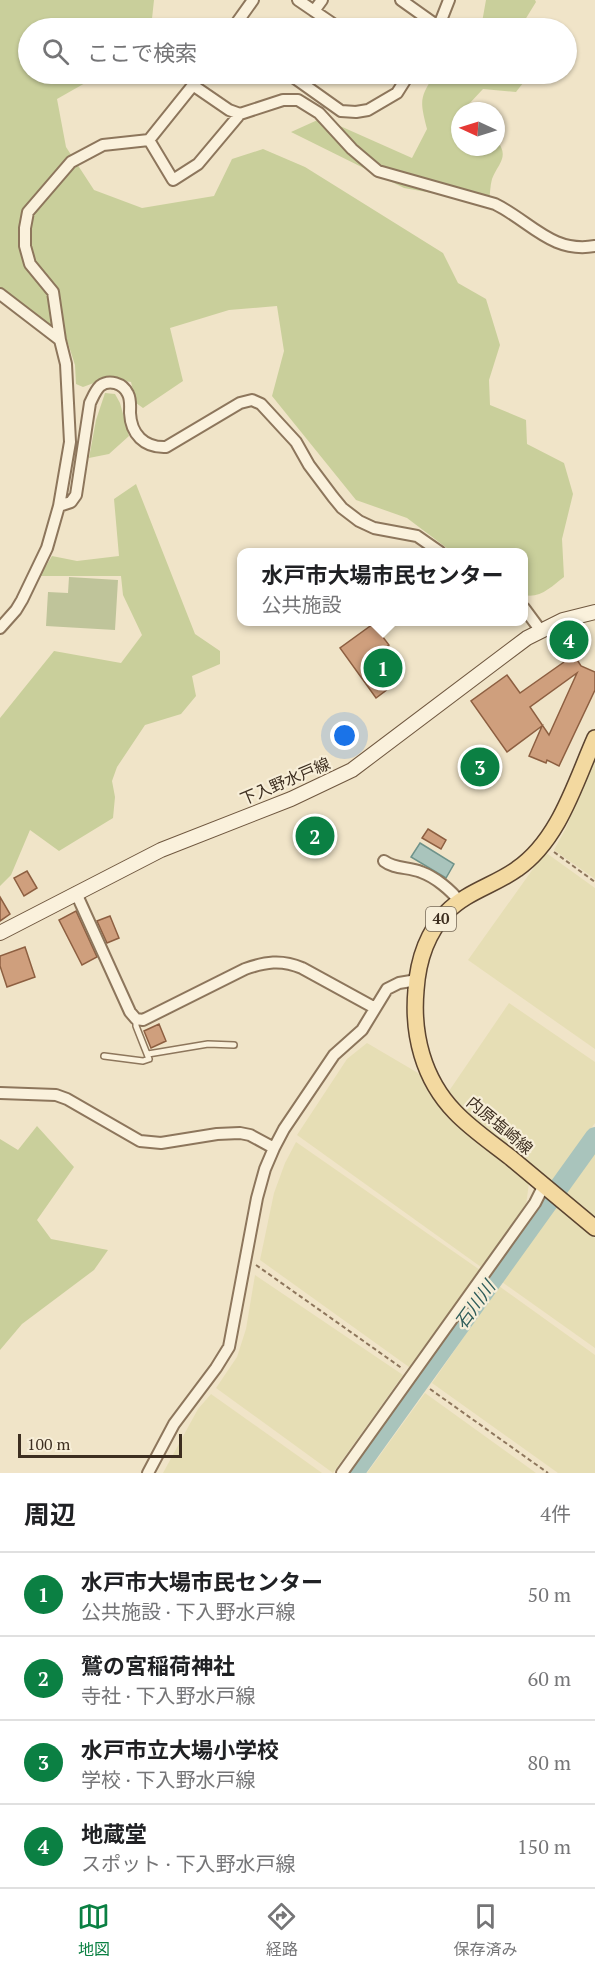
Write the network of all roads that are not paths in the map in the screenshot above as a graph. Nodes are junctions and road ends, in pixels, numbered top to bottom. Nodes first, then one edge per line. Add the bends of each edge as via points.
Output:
1 (253, 0) edge
2 (298, 0) edge
3 (322, 0) edge
4 (401, 0) edge
5 (449, 0) edge
6 (314, 11) junction
7 (240, 18) edge
8 (324, 18) edge
9 (425, 18) edge
10 (443, 18) edge
11 (303, 84) edge
12 (402, 84) edge
13 (194, 86) joint
14 (240, 114) junction
15 (149, 140) junction
16 (595, 246) edge
17 (0, 294) edge
18 (60, 340) junction
19 (59, 506) junction
20 (434, 548) edge
21 (595, 612) edge
22 (528, 613) edge
23 (0, 627) edge
24 (541, 631) junction
25 (595, 738) edge
26 (384, 861) dead end
27 (76, 893) junction
28 (460, 902) junction
29 (0, 933) edge
30 (417, 980) junction
31 (375, 1008) junction
32 (136, 1019) junction
33 (234, 1045) dead end
34 (148, 1053) junction
35 (104, 1056) dead end
36 (0, 1093) edge
37 (274, 1148) junction
38 (550, 1191) junction
39 (595, 1228) edge
40 (148, 1473) edge
41 (342, 1473) edge

1 - 7 street
2 - 6 street
3 - 6 street
4 - 9 street
5 - 10 street
6 - 8 street
11 - 12 street via 341,111 356,112 368,110 397,93
13 - 14 street
13 - 15 street
14 - 15 street via 198,164 173,180
14 - 16 street via 283,100 298,100 319,113 378,171 495,204 560,244
15 - 18 street via 103,145 71,162 28,212 25,246 30,264 53,292
17 - 18 street
18 - 19 street via 70,415
19 - 20 street via 76,495 95,391 102,384 114,383 130,397 132,428 137,436 156,447 166,447 240,403 252,400 261,404 296,442 342,508 374,528 417,536
19 - 23 street via 29,588
21 - 24 main road, 下入野水戸線 via 563,620
22 - 24 street
24 - 27 main road, 下入野水戸線 via 514,647 352,770 291,799 184,840
25 - 28 main road, 内原塩崎線 / 40 via 544,845 516,870
26 - 28 street via 422,872
27 - 29 main road, 下入野水戸線
27 - 32 street
28 - 30 main road, 内原塩崎線 / 40 via 431,932 421,955
30 - 31 street via 387,989
30 - 38 main road, 内原塩崎線 / 40 via 415,1015 419,1044 435,1086 455,1112
31 - 32 street via 302,968 274,961 245,969 143,1020
31 - 37 street via 362,1030 334,1055
32 - 34 lane
33 - 34 lane via 208,1044
34 - 35 lane via 149,1059 143,1061
36 - 37 street via 56,1095 140,1142 240,1133
37 - 40 street via 257,1198 229,1347 174,1424
38 - 39 main road, 内原塩崎線 / 40
38 - 41 street via 535,1203

